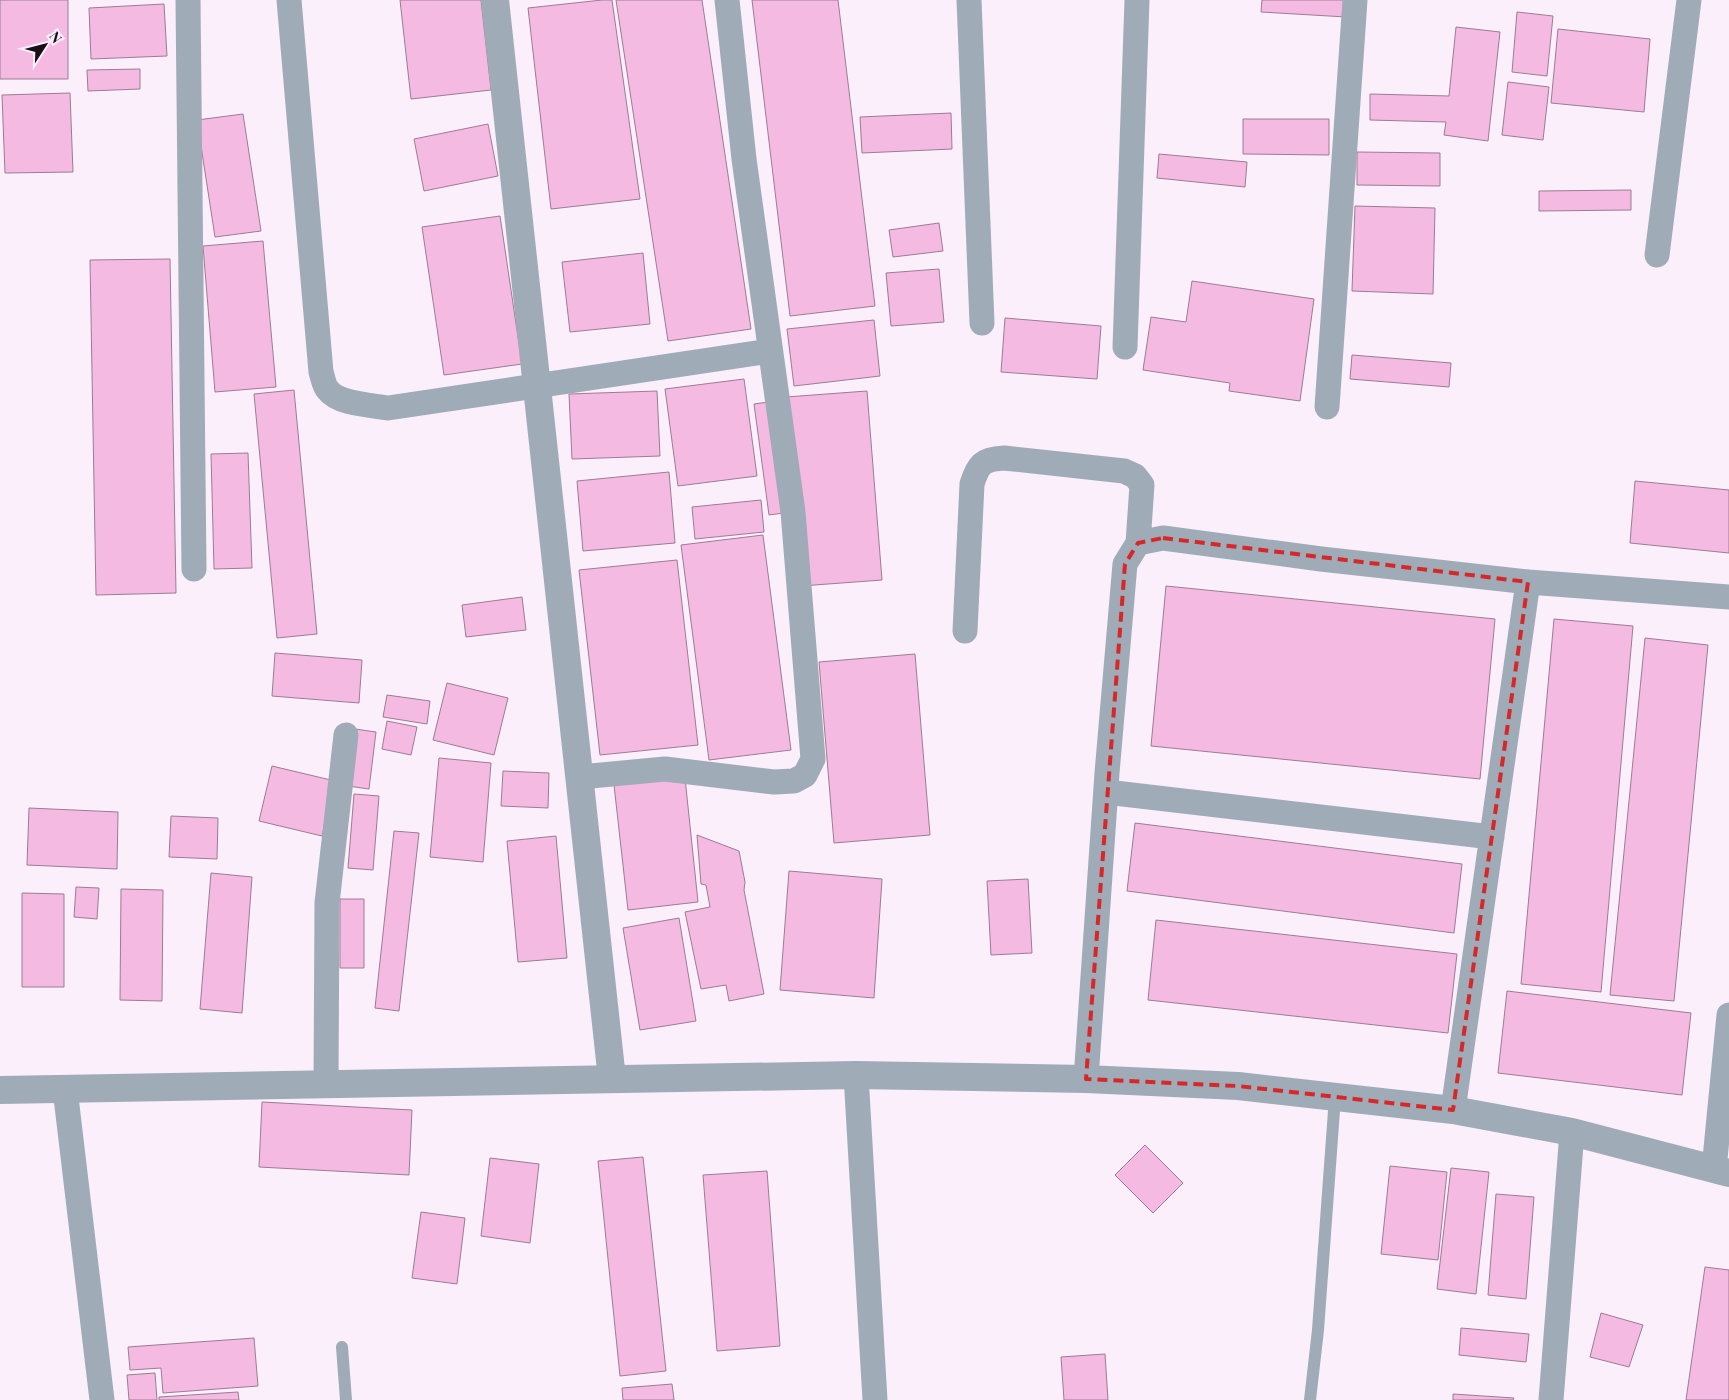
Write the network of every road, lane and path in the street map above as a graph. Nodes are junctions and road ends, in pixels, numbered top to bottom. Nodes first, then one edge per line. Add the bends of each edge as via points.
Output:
1 (188, 0) edge
2 (289, 0) edge
3 (495, 0) edge
4 (727, 0) edge
5 (969, 0) edge
6 (1137, 0) edge
7 (1355, 0) edge
8 (1689, 0) edge
9 (1657, 255) dead end
10 (982, 323) dead end
11 (1125, 347) dead end
12 (770, 351) junction
13 (537, 385) junction
14 (1327, 407) dead end
15 (1138, 543) junction
16 (194, 568) dead end
17 (1528, 582) junction
18 (1729, 598) edge
19 (965, 631) dead end
20 (346, 735) dead end
21 (580, 777) junction
22 (1106, 792) junction
23 (1492, 837) junction
24 (1729, 1015) edge
25 (856, 1075) junction
26 (612, 1079) junction
27 (1086, 1079) junction
28 (326, 1084) junction
29 (65, 1088) junction
30 (0, 1090) edge
31 (1335, 1097) junction
32 (1453, 1110) junction
33 (1572, 1132) junction
34 (1722, 1171) edge
35 (342, 1347) dead end
36 (102, 1400) edge
37 (346, 1400) edge
38 (875, 1400) edge
39 (1310, 1400) edge
40 (1551, 1400) edge

1 - 16 street
2 - 13 street via 321,372 326,388 332,395 349,402 388,408
3 - 13 street
4 - 12 street
5 - 10 street
6 - 11 street
7 - 14 street
8 - 9 street
12 - 13 street
12 - 21 street via 793,512 813,759 805,775 794,781 774,782 665,769
13 - 21 street
15 - 17 street via 1163,538 1321,560
15 - 19 street via 1142,485 1135,476 1124,471 990,458 977,469 972,484
15 - 22 street via 1126,564
17 - 18 street
17 - 23 street
20 - 28 street via 327,903
21 - 26 street
22 - 23 street
22 - 27 street
23 - 32 street
24 - 34 street
25 - 26 street
25 - 27 street
25 - 38 street
26 - 28 street
27 - 31 street via 1238,1086
28 - 29 street
29 - 30 street
29 - 36 street
31 - 32 street
31 - 39 lane
32 - 33 street
33 - 34 street
33 - 40 street
35 - 37 lane

